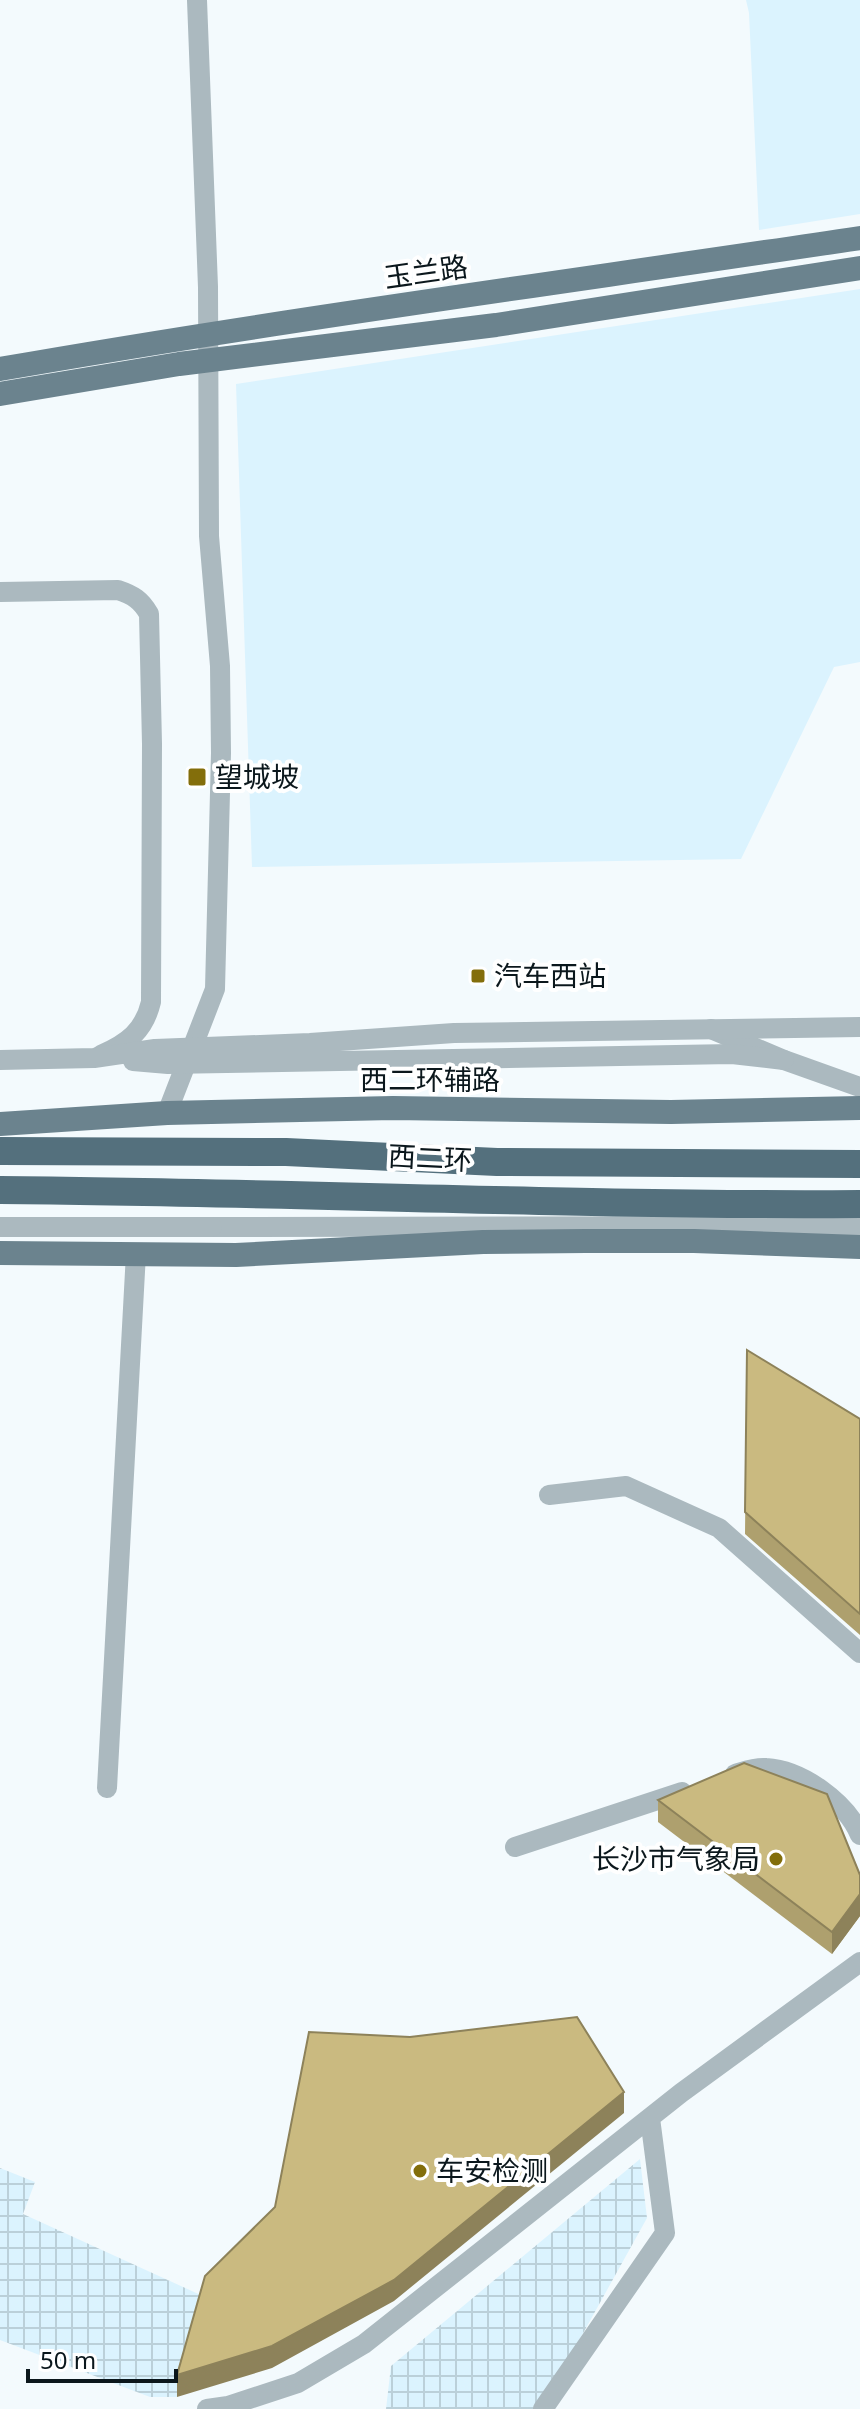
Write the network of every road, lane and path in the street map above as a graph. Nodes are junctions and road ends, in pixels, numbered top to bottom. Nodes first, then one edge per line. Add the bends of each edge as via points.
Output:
1 (197, 0) edge
2 (860, 238) edge
3 (860, 268) edge
4 (208, 333) junction
5 (208, 361) junction
6 (0, 369) edge
7 (0, 394) edge
8 (0, 592) edge
9 (860, 1027) edge
10 (710, 1029) junction
11 (94, 1058) junction
12 (0, 1060) edge
13 (784, 1060) junction
14 (860, 1087) edge
15 (855, 1107) edge
16 (167, 1113) junction
17 (0, 1124) edge
18 (0, 1151) edge
19 (860, 1164) edge
20 (0, 1190) edge
21 (860, 1204) edge
22 (860, 1226) edge
23 (0, 1227) edge
24 (860, 1247) edge
25 (0, 1253) edge
26 (136, 1253) junction
27 (549, 1495) dead end
28 (860, 1653) edge
29 (722, 1779) edge
30 (697, 1787) edge
31 (107, 1788) dead end
32 (860, 1835) edge
33 (515, 1847) dead end
34 (860, 1962) edge
35 (650, 2118) junction
36 (207, 2409) edge
37 (543, 2409) edge

1 - 4 street
2 - 4 main road, 玉兰路
3 - 5 main road via 496,325
4 - 5 street
4 - 6 main road, 玉兰路
5 - 7 main road
5 - 16 street via 209,536 221,753 215,989
8 - 11 street via 118,590 132,594 149,614 151,1002 131,1039
9 - 10 street, bridge
10 - 11 street, bridge via 454,1033 155,1049
10 - 13 street, bridge
11 - 12 street, bridge
11 - 13 street, bridge via 168,1064 732,1054
13 - 14 street
15 - 16 main road, 西二环辅路
16 - 17 main road, 西二环辅路
18 - 19 highway, 西二环
20 - 21 highway, 西二环
22 - 23 street, bridge
24 - 26 main road via 498,1242 288,1253
25 - 26 main road
26 - 31 street
27 - 28 street via 626,1486 719,1528
29 - 32 street via 767,1768 799,1777 826,1794 854,1821
30 - 33 street
34 - 35 street
35 - 36 street via 364,2344 298,2383
35 - 37 street via 665,2233

